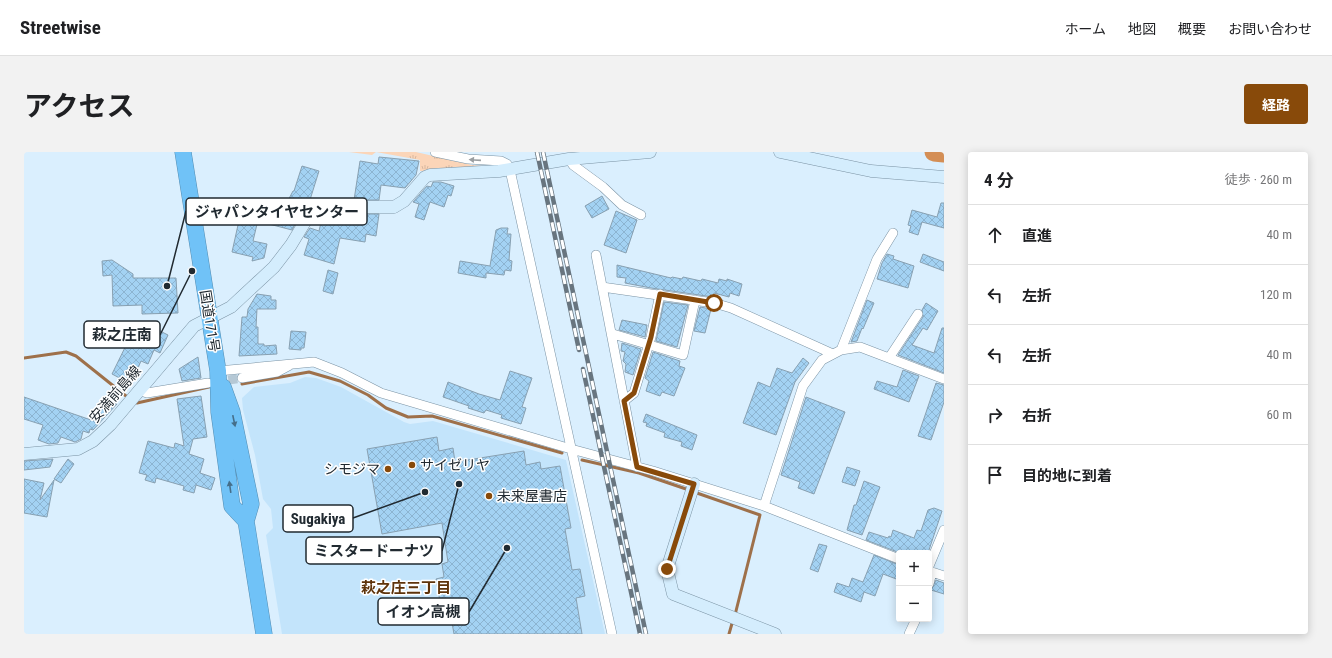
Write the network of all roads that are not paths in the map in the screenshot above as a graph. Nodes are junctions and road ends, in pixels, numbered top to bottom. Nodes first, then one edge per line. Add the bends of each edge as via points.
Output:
1 (183, 152) edge
2 (435, 152) edge
3 (650, 152) edge
4 (780, 152) edge
5 (569, 159) junction
6 (510, 170) junction
7 (944, 176) edge
8 (641, 215) dead end
9 (893, 233) dead end
10 (596, 255) dead end
11 (602, 287) junction
12 (660, 294) junction
13 (695, 300) junction
14 (918, 314) dead end
15 (210, 318) junction
16 (613, 334) junction
17 (648, 345) junction
18 (842, 350) junction
19 (833, 354) junction
20 (889, 358) junction
21 (295, 363) junction
22 (213, 377) junction
23 (242, 378) tunnel mouth
24 (944, 379) edge
25 (138, 390) junction
26 (624, 401) junction
27 (571, 449) junction
28 (24, 454) edge
29 (637, 467) junction
30 (694, 484) junction
31 (764, 506) junction
32 (944, 530) edge
33 (896, 558) edge
34 (932, 564) edge
35 (932, 571) edge
36 (944, 576) edge
37 (915, 622) edge
38 (264, 634) edge
39 (612, 634) edge
40 (775, 634) edge
41 (909, 634) edge

1 - 15 highway, 国道171号
6 -> 2 street via 507,164 501,161 468,160
3 - 5 main road, 安満前島線
4 - 7 main road via 871,171
5 - 6 main road, 安満前島線
5 - 8 street via 622,205
6 - 15 main road, 安満前島線 via 428,176 404,202 394,207 317,207 274,267 231,307
6 - 27 street
9 - 18 street via 877,259
10 - 11 street
11 - 12 street
11 - 16 street
12 - 13 street
12 - 17 street
13 - 17 street via 683,355
13 - 19 street via 731,308
14 - 20 street
15 - 22 highway, 国道171号
15 - 25 main road, 安満前島線 via 194,326
16 - 17 street
16 - 26 street
17 - 26 street via 634,393
18 - 19 street
18 - 20 street via 860,347
19 - 31 street via 822,360 803,386
20 - 24 street
21 - 22 street
21 - 23 street via 277,372
21 - 27 street via 314,362 381,393
22 - 25 street via 147,393
22 - 38 highway, 国道171号 via 232,412 251,504 246,521
25 - 28 main road, 安満前島線 via 110,425 93,441 78,448
26 - 29 street
27 - 29 street
27 - 39 street
29 - 30 street
30 - 31 street
30 - 40 main road via 667,569 673,594
31 - 33 street
32 - 34 street
35 - 36 street
37 - 41 street

